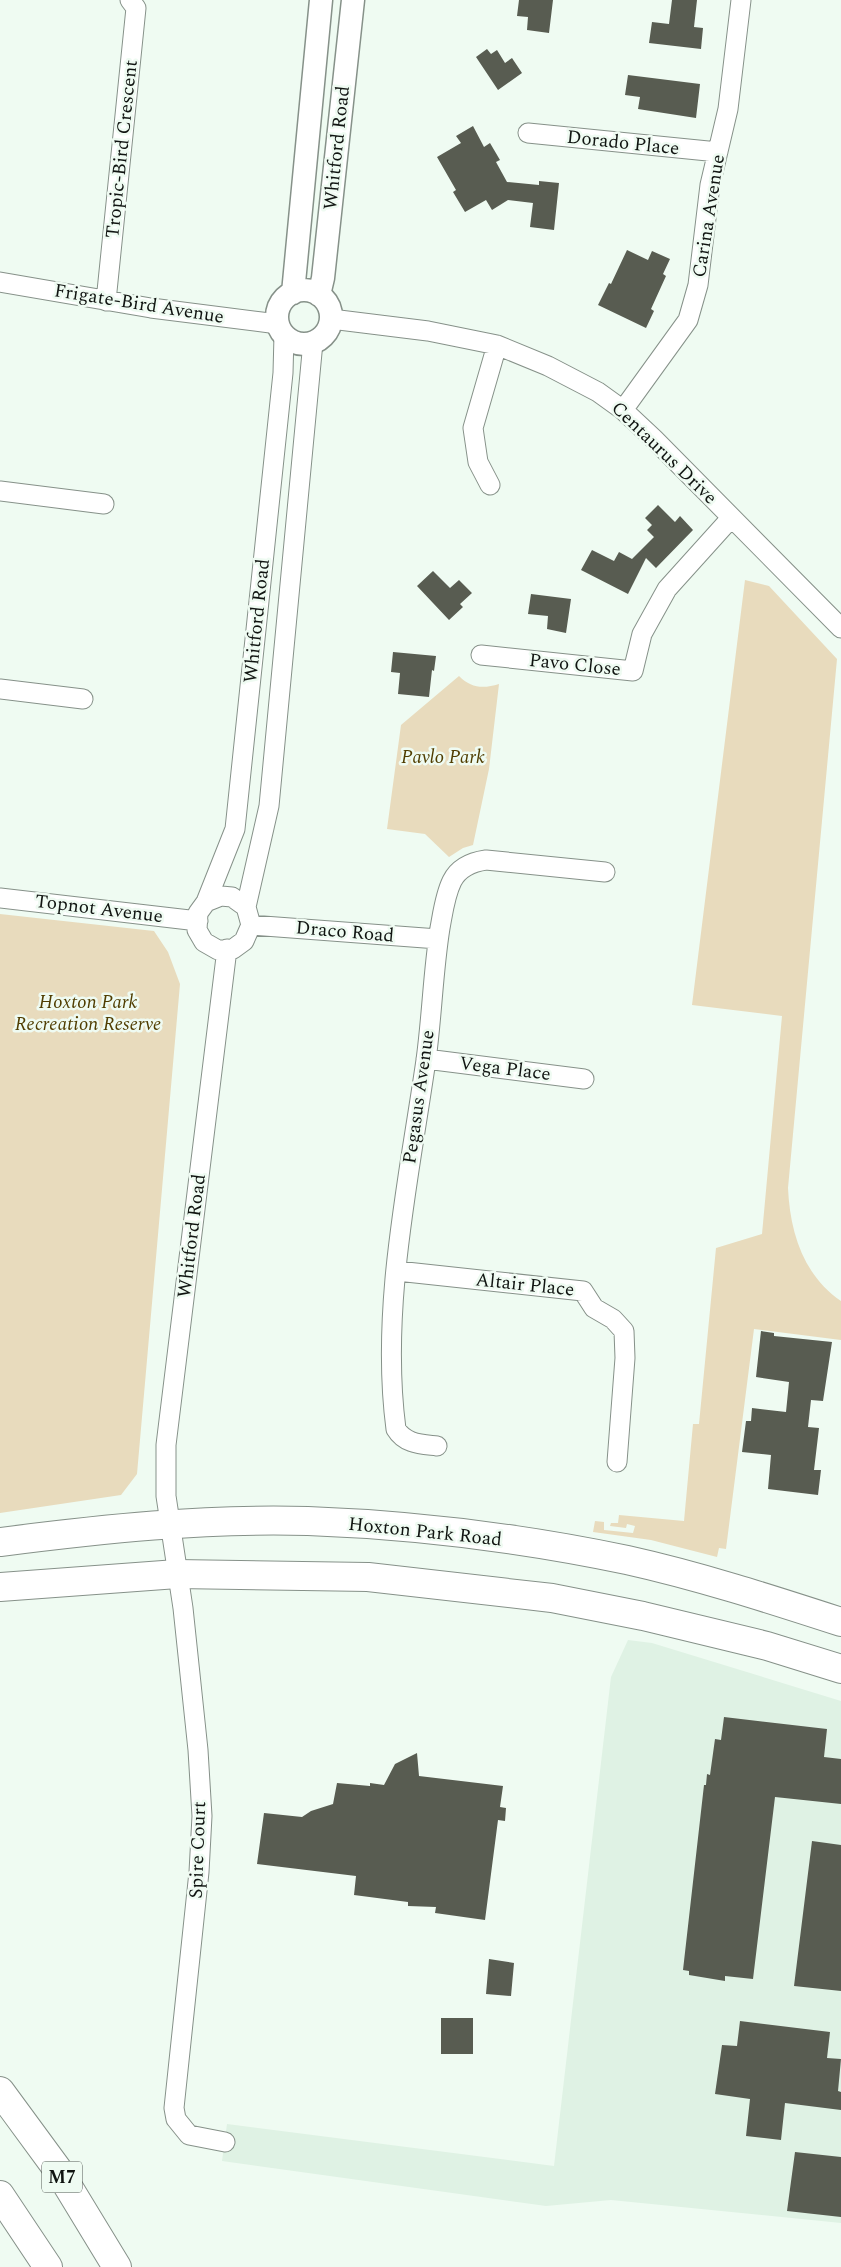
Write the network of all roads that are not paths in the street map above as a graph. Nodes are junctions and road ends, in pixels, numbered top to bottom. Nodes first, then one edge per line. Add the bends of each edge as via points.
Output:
1 (130, 0) edge
2 (320, 0) edge
3 (353, 0) edge
4 (741, 0) edge
5 (528, 133) dead end
6 (718, 152) junction
7 (0, 282) edge
8 (293, 292) junction
9 (319, 295) junction
10 (106, 301) junction
11 (331, 319) junction
12 (281, 330) junction
13 (313, 342) junction
14 (496, 345) junction
15 (623, 410) junction
16 (490, 485) dead end
17 (0, 491) edge
18 (104, 504) dead end
19 (731, 518) junction
20 (841, 628) edge
21 (481, 655) dead end
22 (0, 690) edge
23 (83, 699) dead end
24 (605, 872) dead end
25 (0, 898) edge
26 (206, 902) junction
27 (249, 916) junction
28 (198, 921) junction
29 (438, 940) junction
30 (227, 949) junction
31 (426, 1059) junction
32 (584, 1079) dead end
33 (397, 1271) junction
34 (438, 1446) dead end
35 (617, 1462) dead end
36 (169, 1524) junction
37 (0, 1542) edge
38 (177, 1574) junction
39 (0, 1587) edge
40 (841, 1622) edge
41 (841, 1669) edge
42 (0, 2091) edge
43 (225, 2142) dead end
44 (0, 2195) edge
45 (48, 2267) edge
46 (117, 2267) edge

1 - 10 street, Tropic-Bird Crescent via 136,8
2 - 8 street, Whitford Road
3 - 9 street, Whitford Road
4 - 6 street, Carina Avenue via 728,108
5 - 6 street, Dorado Place
6 - 15 street, Carina Avenue via 710,185 694,305 688,320
7 - 10 street, Frigate-Bird Avenue
8 - 9 street via 312,290
8 - 12 street via 278,307
9 - 11 street via 326,300
10 - 12 street, Frigate-Bird Avenue
11 - 13 street via 324,335
11 - 14 street, Centaurus Drive via 428,331
12 - 13 street via 299,344
12 - 26 street, Whitford Road via 284,373 235,829
13 - 27 street, Whitford Road via 270,806
14 - 15 street, Centaurus Drive via 548,366 598,392
14 - 16 street via 473,428 478,462
15 - 19 street, Centaurus Drive
17 - 18 street
19 - 20 street, Centaurus Drive
19 - 21 street, Pavo Close via 667,589 642,634 633,671
22 - 23 street
24 - 29 street, Pegasus Avenue via 502,860 473,862 462,868 453,879
25 - 28 street, Topnot Avenue
26 - 27 street via 220,896 232,897
26 - 28 street via 198,913
27 - 29 street, Draco Road
27 - 30 street via 244,941 233,949
28 - 30 street via 197,930 204,942 218,950
29 - 31 street, Pegasus Avenue
30 - 36 street, Whitford Road via 166,1445
31 - 32 street, Vega Place
31 - 33 street, Pegasus Avenue via 410,1155
33 - 34 street, Pegasus Avenue via 391,1359 396,1429 402,1438
33 - 35 street, Altair Place via 583,1291 594,1308 613,1319 624,1332
36 - 37 main road, Hoxton Park Road
36 - 38 street, Spire Court
36 - 40 main road, Hoxton Park Road via 307,1521 415,1528 512,1540 629,1561
38 - 39 main road
38 - 41 main road via 368,1577 552,1598 767,1646
38 - 43 street, Spire Court via 184,1608 202,1816 200,1872 174,2108 176,2119 189,2135
42 - 46 main road, M7 via 58,2170
44 - 45 main road

